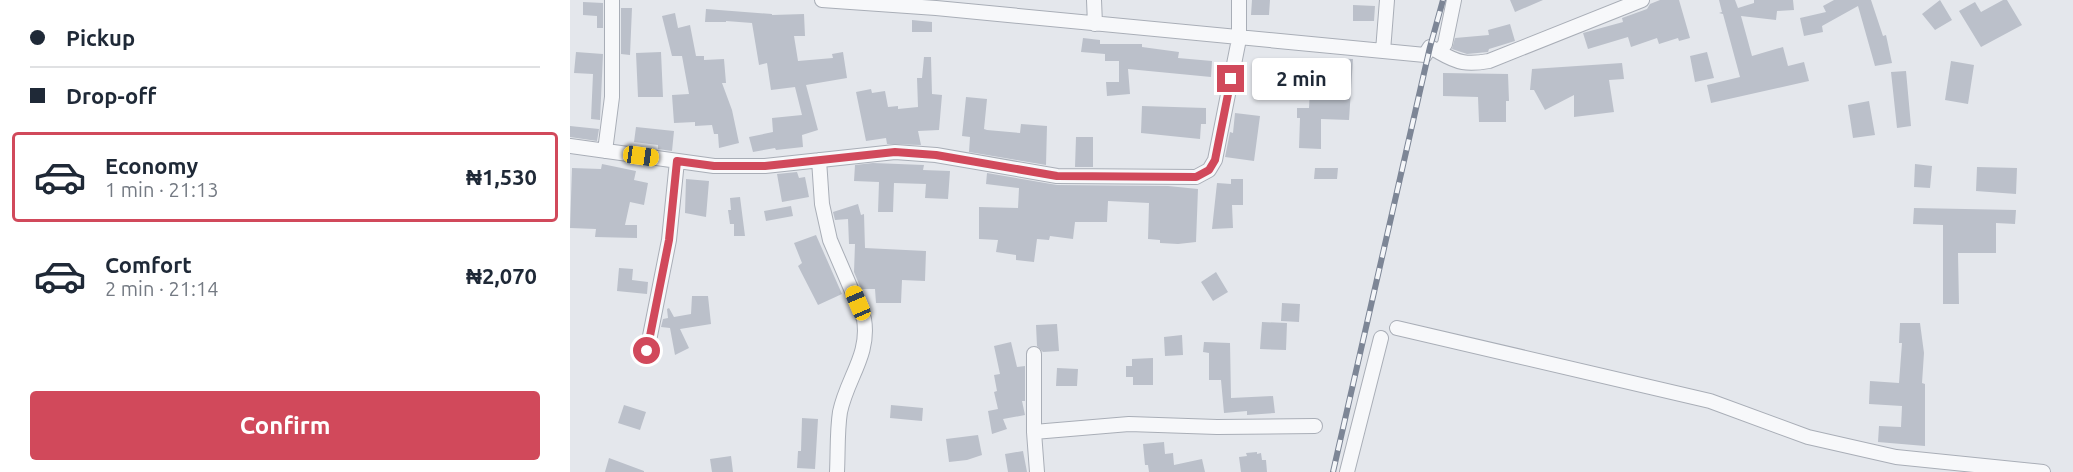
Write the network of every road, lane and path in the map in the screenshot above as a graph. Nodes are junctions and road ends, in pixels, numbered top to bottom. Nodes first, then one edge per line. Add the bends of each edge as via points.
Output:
1 (612, 0) edge
2 (822, 0) edge
3 (1094, 0) edge
4 (1239, 0) edge
5 (1386, 0) edge
6 (1454, 0) edge
7 (1642, 0) edge
8 (1095, 24) junction
9 (1239, 39) junction
10 (1383, 51) junction
11 (1439, 52) junction
12 (570, 146) edge
13 (605, 151) junction
14 (819, 160) junction
15 (677, 161) junction
16 (1397, 328) dead end
17 (1381, 338) dead end
18 (647, 351) dead end
19 (1034, 354) dead end
20 (1315, 426) dead end
21 (1034, 432) junction
22 (837, 472) edge
23 (1037, 472) edge
24 (1347, 472) edge
25 (2043, 472) edge

1 - 13 street via 612,97
2 - 8 street
3 - 8 street
4 - 9 street
5 - 10 street
6 - 11 street via 1445,44
7 - 11 street via 1489,61 1457,62
8 - 9 street
9 - 10 street
9 - 14 street via 1215,160 1209,170 1196,177 1057,176 936,155 895,152
10 - 11 street via 1425,56 1430,47
12 - 13 street
13 - 15 street
14 - 15 street via 765,166
14 - 22 street via 822,204 830,240 867,333 840,411
15 - 18 street via 669,240
16 - 25 street via 1710,401 1808,437 1896,458
17 - 24 street
19 - 21 street
20 - 21 street via 1129,424
21 - 23 street

